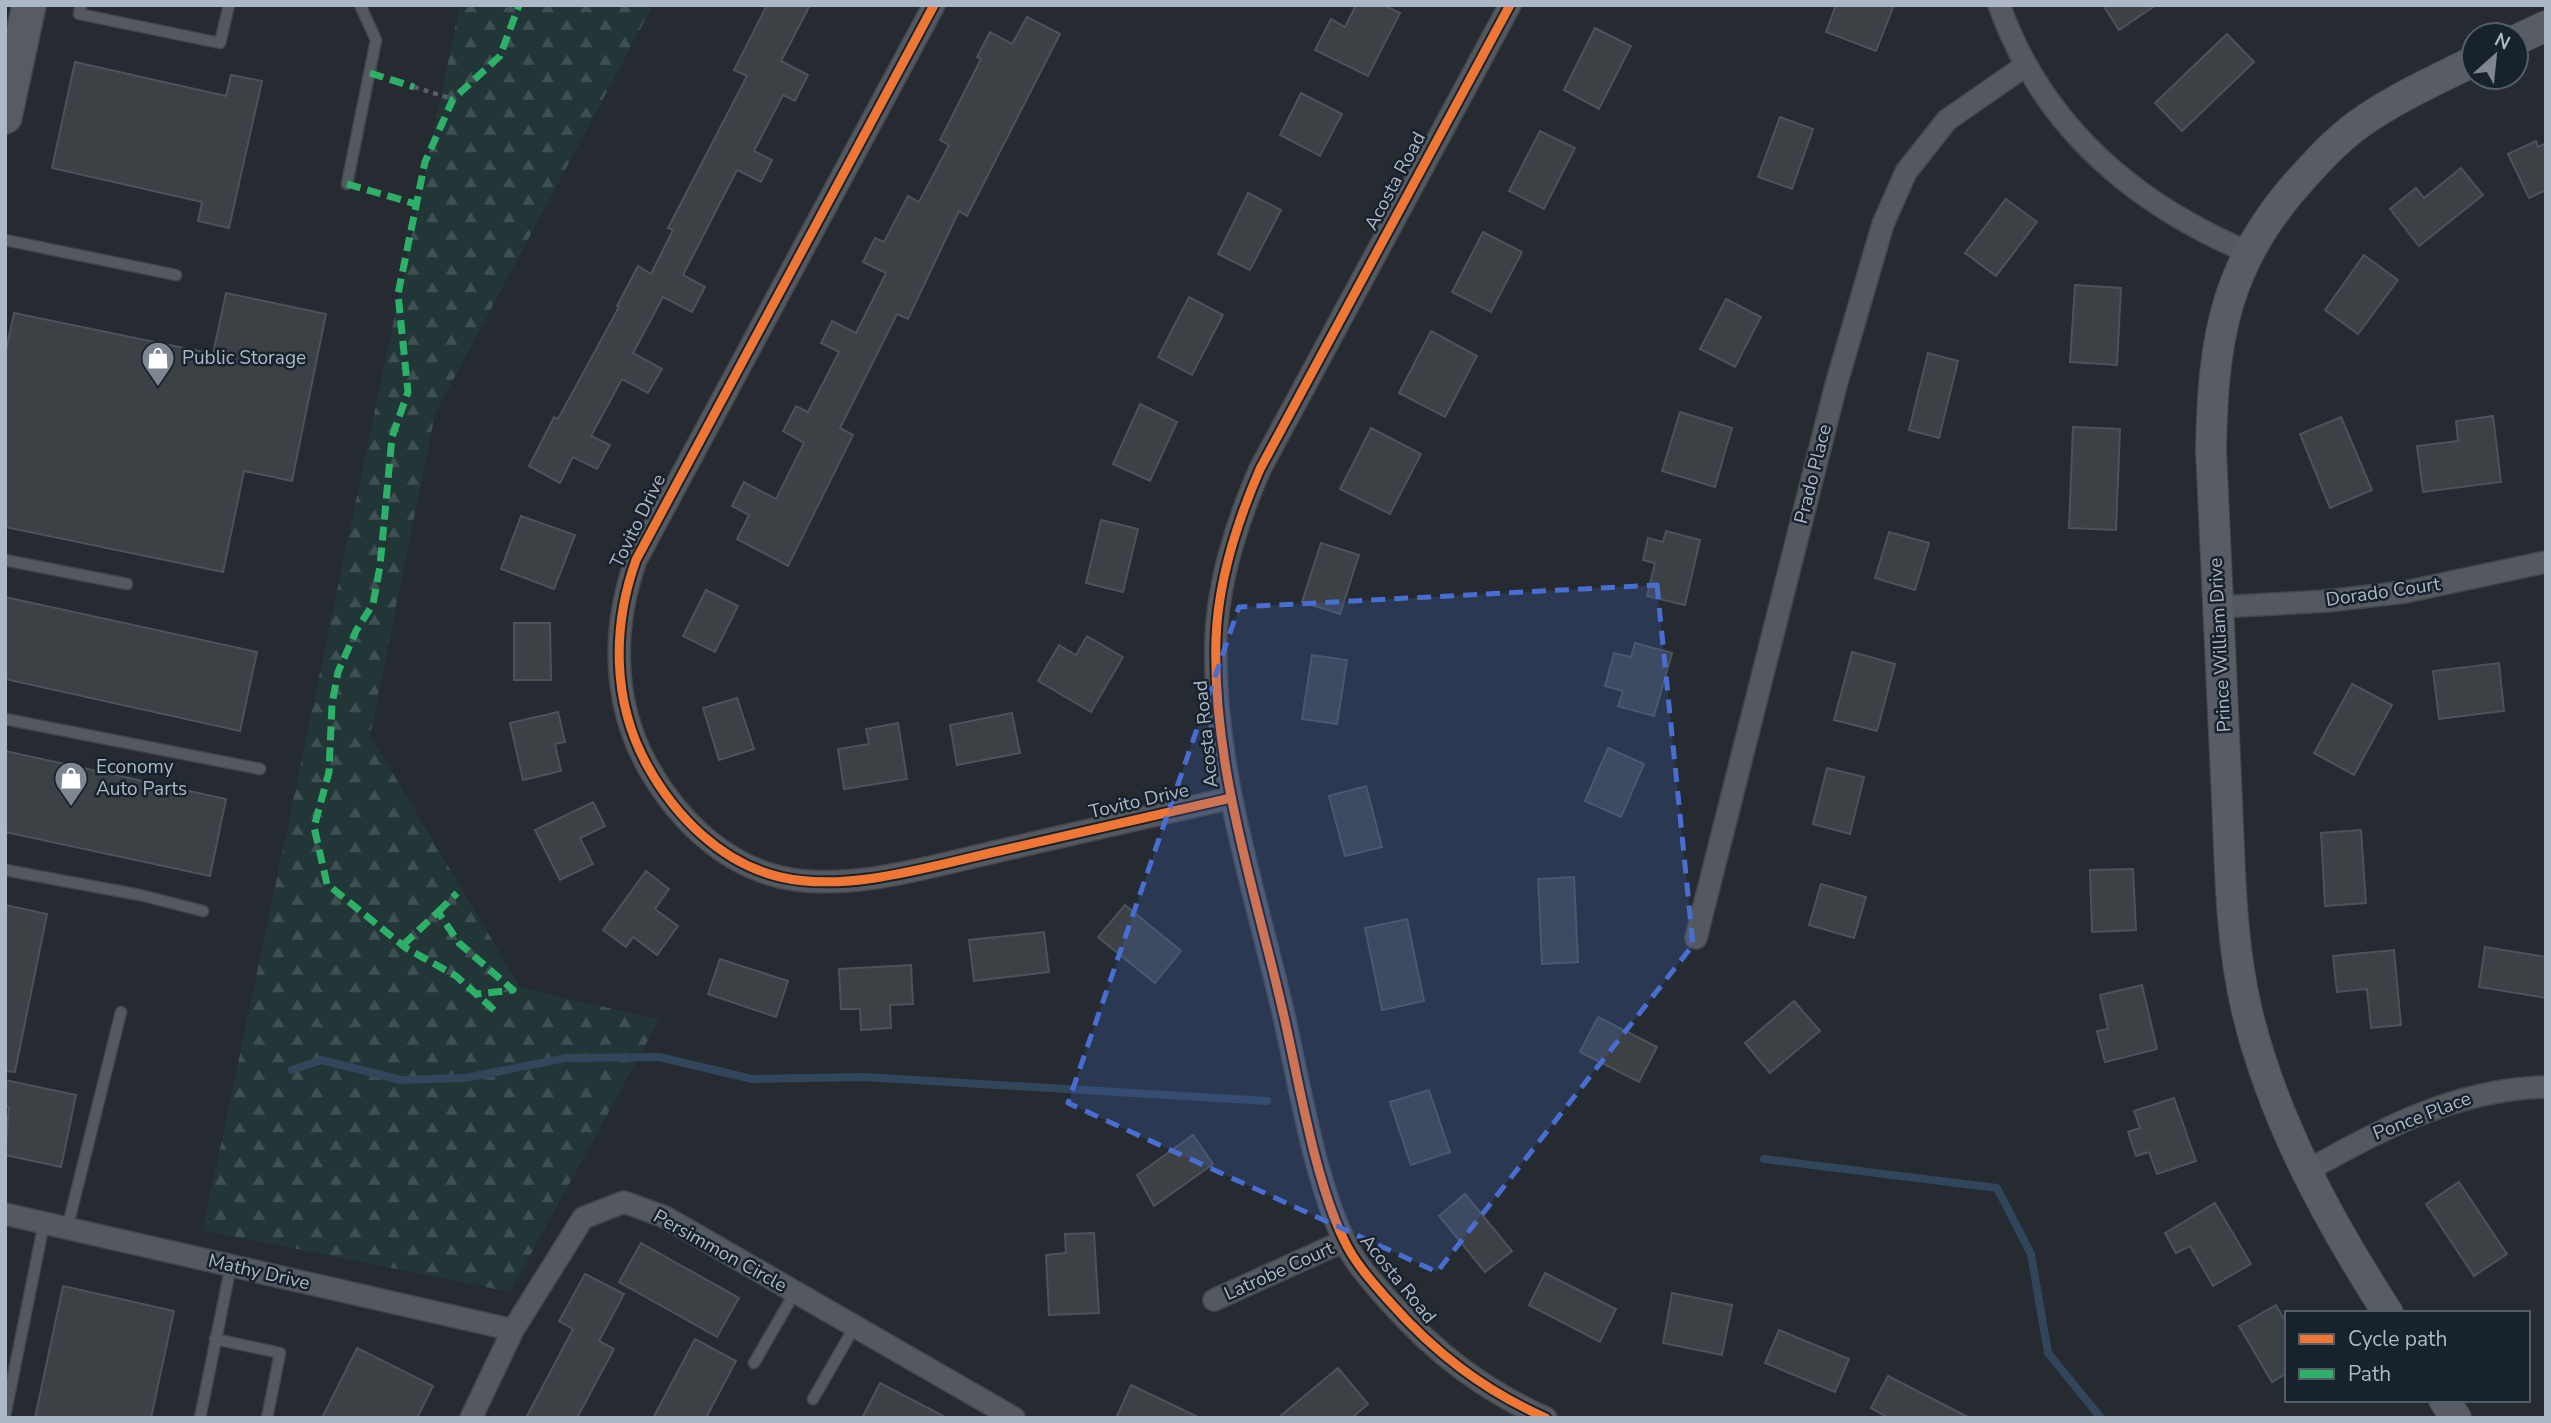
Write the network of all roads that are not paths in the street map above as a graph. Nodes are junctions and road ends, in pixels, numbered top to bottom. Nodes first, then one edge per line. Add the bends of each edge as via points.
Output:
1 (29, 5) edge
2 (81, 5) edge
3 (229, 5) edge
4 (360, 5) edge
5 (934, 5) edge
6 (1510, 5) edge
7 (1999, 5) edge
8 (2546, 26) edge
9 (2530, 33) edge
10 (2025, 65) junction
11 (2460, 68) edge
12 (5, 117) edge
13 (347, 184) dead end
14 (5, 240) edge
15 (2248, 252) junction
16 (176, 275) dead end
17 (5, 560) edge
18 (2546, 562) edge
19 (127, 584) dead end
20 (2218, 607) junction
21 (5, 719) edge
22 (260, 769) dead end
23 (1231, 798) junction
24 (5, 870) edge
25 (203, 911) dead end
26 (1696, 938) dead end
27 (121, 1012) dead end
28 (2546, 1087) edge
29 (2307, 1171) junction
30 (5, 1214) edge
31 (44, 1223) junction
32 (67, 1228) junction
33 (1344, 1241) junction
34 (230, 1265) junction
35 (796, 1292) junction
36 (1214, 1300) dead end
37 (2387, 1311) edge
38 (855, 1326) junction
39 (513, 1330) junction
40 (215, 1339) junction
41 (754, 1363) dead end
42 (813, 1399) dead end
43 (2445, 1402) edge
44 (5, 1416) edge
45 (200, 1418) edge
46 (267, 1418) edge
47 (471, 1418) edge
48 (1014, 1418) edge
49 (1546, 1418) edge
50 (2456, 1418) edge

1 - 12 main road
2 - 3 lane via 79,14 220,43
4 - 13 lane via 376,40
5 - 23 street, Tovito Drive via 635,560 621,610 619,637 620,677 632,734 655,779 688,822 714,846 744,865 801,881 835,883 924,868
6 - 23 street, Acosta Road via 1245,504 1226,570 1216,639 1218,703
7 - 10 street
8 - 9 street
10 - 15 street via 2042,95 2074,133 2122,180 2180,220
10 - 26 street, Prado Place via 1947,120 1906,172 1883,224 1836,385
11 - 15 street, Prince William Drive via 2387,106 2333,145 2287,194
14 - 16 lane
15 - 20 street, Prince William Drive via 2230,297 2212,379
17 - 19 lane
18 - 20 street, Dorado Court via 2405,592
20 - 29 street, Prince William Drive via 2239,968 2260,1057
21 - 22 lane
23 - 33 street, Acosta Road via 1310,1127
24 - 25 lane
27 - 32 lane
28 - 29 street, Ponce Place via 2470,1095 2360,1140
29 - 37 street, Prince William Drive
30 - 31 street, Mathy Drive
31 - 32 street, Mathy Drive
31 - 44 lane
32 - 34 street, Mathy Drive
33 - 36 street, Latrobe Court
33 - 49 street, Acosta Road via 1380,1290 1442,1356 1485,1386
34 - 39 street, Mathy Drive
34 - 40 lane
35 - 38 street, Persimmon Circle
35 - 39 street, Persimmon Circle via 665,1217 624,1202 583,1218
35 - 41 lane
38 - 42 lane
38 - 48 street, Persimmon Circle
39 - 47 street, Persimmon Circle
40 - 45 lane
40 - 46 lane via 280,1353
43 - 50 street

